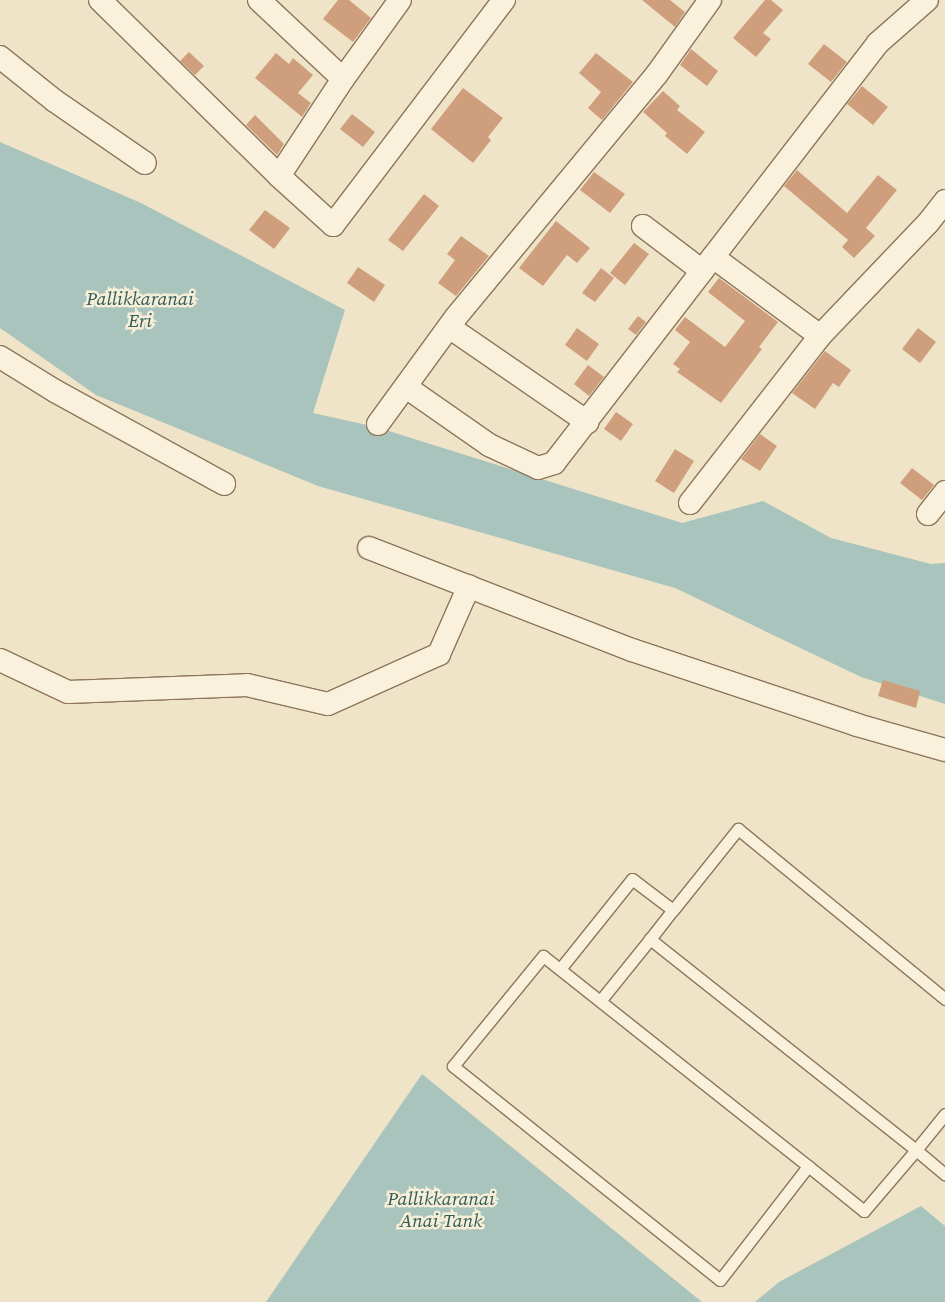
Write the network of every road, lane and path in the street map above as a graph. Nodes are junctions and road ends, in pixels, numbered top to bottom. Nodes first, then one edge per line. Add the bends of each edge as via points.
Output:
1 (100, 0) edge
2 (259, 0) edge
3 (400, 0) edge
4 (504, 0) edge
5 (710, 0) edge
6 (927, 0) edge
7 (0, 57) edge
8 (343, 79) junction
9 (145, 163) dead end
10 (279, 176) junction
11 (945, 201) edge
12 (643, 226) dead end
13 (708, 264) junction
14 (449, 327) junction
15 (820, 336) junction
16 (0, 357) edge
17 (406, 386) junction
18 (587, 422) junction
19 (378, 424) dead end
20 (224, 484) dead end
21 (945, 492) edge
22 (690, 503) dead end
23 (928, 514) dead end
24 (369, 548) dead end
25 (469, 586) junction
26 (0, 660) edge
27 (945, 750) edge
28 (673, 910) junction
29 (650, 939) junction
30 (560, 969) junction
31 (945, 998) edge
32 (600, 1001) junction
33 (945, 1114) edge
34 (916, 1150) junction
35 (808, 1166) junction
36 (945, 1174) edge

1 - 10 street
2 - 8 street
3 - 8 street
4 - 10 street via 334,225
5 - 14 street via 657,74
6 - 13 street via 878,43
7 - 9 street via 54,101
8 - 10 street
11 - 15 street
12 - 13 street
13 - 15 street
13 - 18 street
14 - 17 street
14 - 18 street
15 - 22 street
16 - 20 street
17 - 18 street via 489,445 538,468 554,463
17 - 19 street
21 - 23 street
24 - 25 street
25 - 26 street via 439,654 328,704 247,685 68,692
25 - 27 street via 632,650 857,725
28 - 29 lane
28 - 30 lane via 632,879
28 - 31 lane via 738,829
29 - 32 lane
29 - 34 lane
30 - 32 lane
30 - 35 lane via 544,956 453,1066 720,1280
32 - 35 lane
33 - 34 lane
34 - 35 lane via 864,1211
34 - 36 lane

